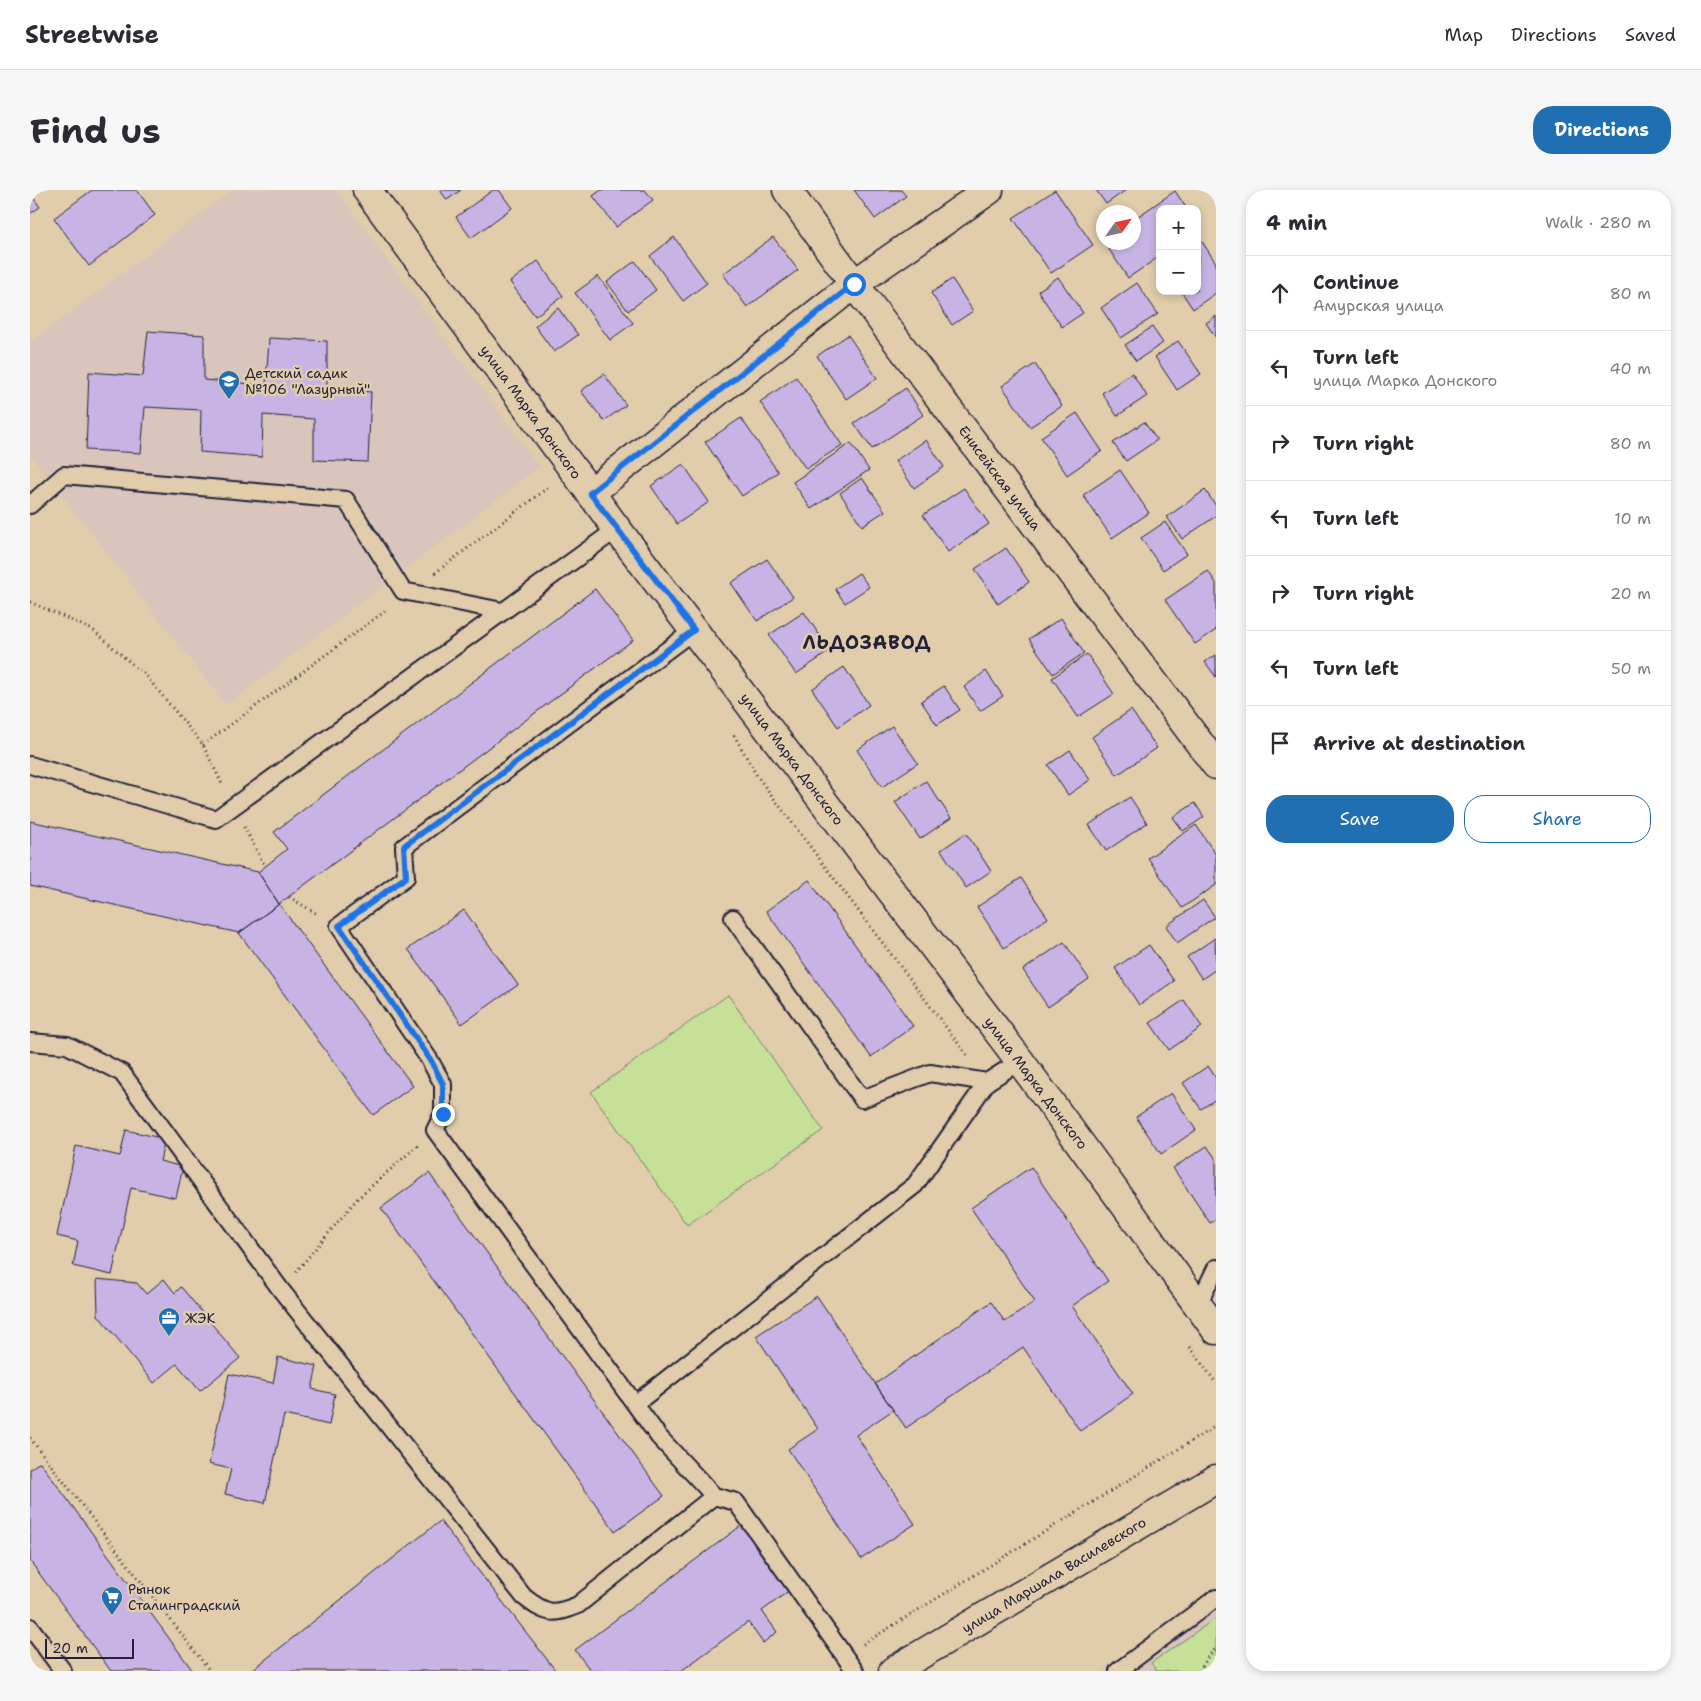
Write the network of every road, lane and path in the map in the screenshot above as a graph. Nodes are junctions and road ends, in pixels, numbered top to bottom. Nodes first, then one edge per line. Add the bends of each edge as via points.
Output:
1 (366, 190) edge
2 (787, 190) edge
3 (988, 190) edge
4 (854, 284) junction
5 (554, 483) dead end
6 (590, 493) junction
7 (30, 505) edge
8 (617, 529) junction
9 (410, 592) junction
10 (30, 602) edge
11 (502, 611) junction
12 (694, 630) junction
13 (203, 745) junction
14 (30, 765) edge
15 (1216, 765) edge
16 (233, 807) junction
17 (266, 866) dead end
18 (289, 897) dead end
19 (732, 918) dead end
20 (339, 926) junction
21 (30, 1042) edge
22 (1020, 1061) junction
23 (987, 1082) junction
24 (435, 1130) junction
25 (1216, 1268) edge
26 (281, 1290) junction
27 (1198, 1304) junction
28 (1216, 1330) edge
29 (635, 1404) junction
30 (1216, 1426) edge
31 (30, 1438) edge
32 (1216, 1479) edge
33 (714, 1496) junction
34 (1216, 1598) edge
35 (30, 1627) edge
36 (1216, 1648) edge
37 (845, 1656) junction
38 (63, 1671) edge
39 (210, 1671) edge
40 (855, 1671) edge
41 (893, 1671) edge
42 (1118, 1671) edge
43 (1200, 1671) edge

1 - 6 street, улица Марка Донского
2 - 4 street, Енисейская улица
3 - 4 street
4 - 6 street
4 - 15 street, Енисейская улица
5 - 9 path
6 - 8 street, улица Марка Донского
7 - 9 lane via 64,475 346,500 403,590
8 - 11 lane
8 - 12 street, улица Марка Донского
9 - 11 lane
9 - 13 path
10 - 13 path via 93,630 147,676
11 - 16 lane
12 - 20 lane via 404,846 406,877
12 - 22 street, улица Марка Донского
13 - 16 path
14 - 16 lane via 216,819
16 - 17 path
18 - 20 path
19 - 23 lane via 862,1099 930,1073
20 - 24 lane via 430,1059 443,1084 443,1114
21 - 26 lane via 67,1046 122,1073
22 - 23 lane
22 - 27 street, улица Марка Донского
23 - 29 lane via 915,1185
24 - 26 path via 357,1199
24 - 29 lane
25 - 27 lane
26 - 33 lane via 524,1597 540,1610 559,1613 578,1605
27 - 28 street, улица Марка Донского
29 - 33 lane via 659,1437
30 - 37 path
31 - 39 path
32 - 41 street, улица Маршала Василевского
33 - 37 lane via 736,1502
34 - 42 lane
35 - 38 lane
36 - 43 path
37 - 40 lane

